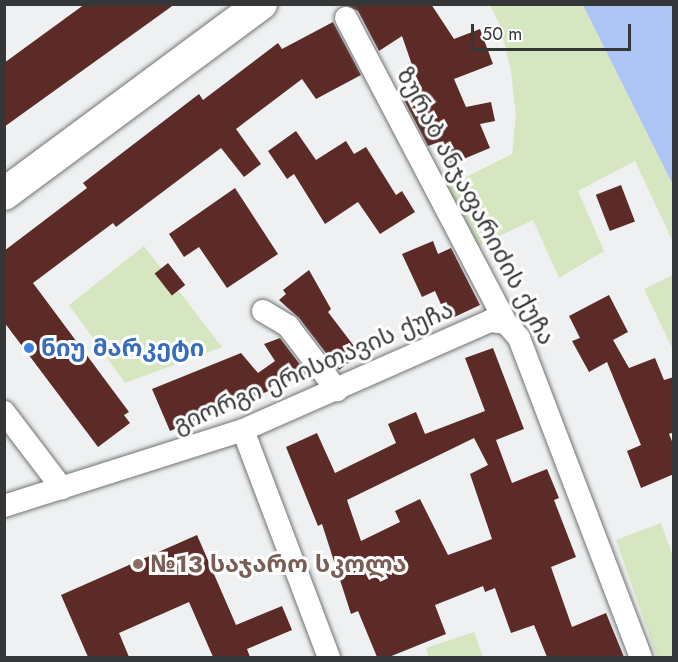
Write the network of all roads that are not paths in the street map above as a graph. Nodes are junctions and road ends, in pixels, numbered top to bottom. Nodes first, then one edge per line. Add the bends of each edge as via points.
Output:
1 (261, 4) edge
2 (346, 18) dead end
3 (4, 194) edge
4 (263, 311) dead end
5 (506, 323) junction
6 (337, 390) junction
7 (4, 412) edge
8 (243, 430) junction
9 (62, 488) junction
10 (4, 506) edge
11 (328, 657) edge
12 (641, 657) edge

1 - 3 main road
2 - 5 street, ზურაბ ანჯაფარიძის ქუჩა
4 - 6 street via 288,326
5 - 6 street, გიორგი ერისთავის ქუჩა via 490,321
5 - 12 street, ზურაბ ანჯაფარიძის ქუჩა via 519,338
6 - 8 street, გიორგი ერისთავის ქუჩა
7 - 9 street
8 - 9 street, გიორგი ერისთავის ქუჩა
8 - 11 street
9 - 10 street, გიორგი ერისთავის ქუჩა

